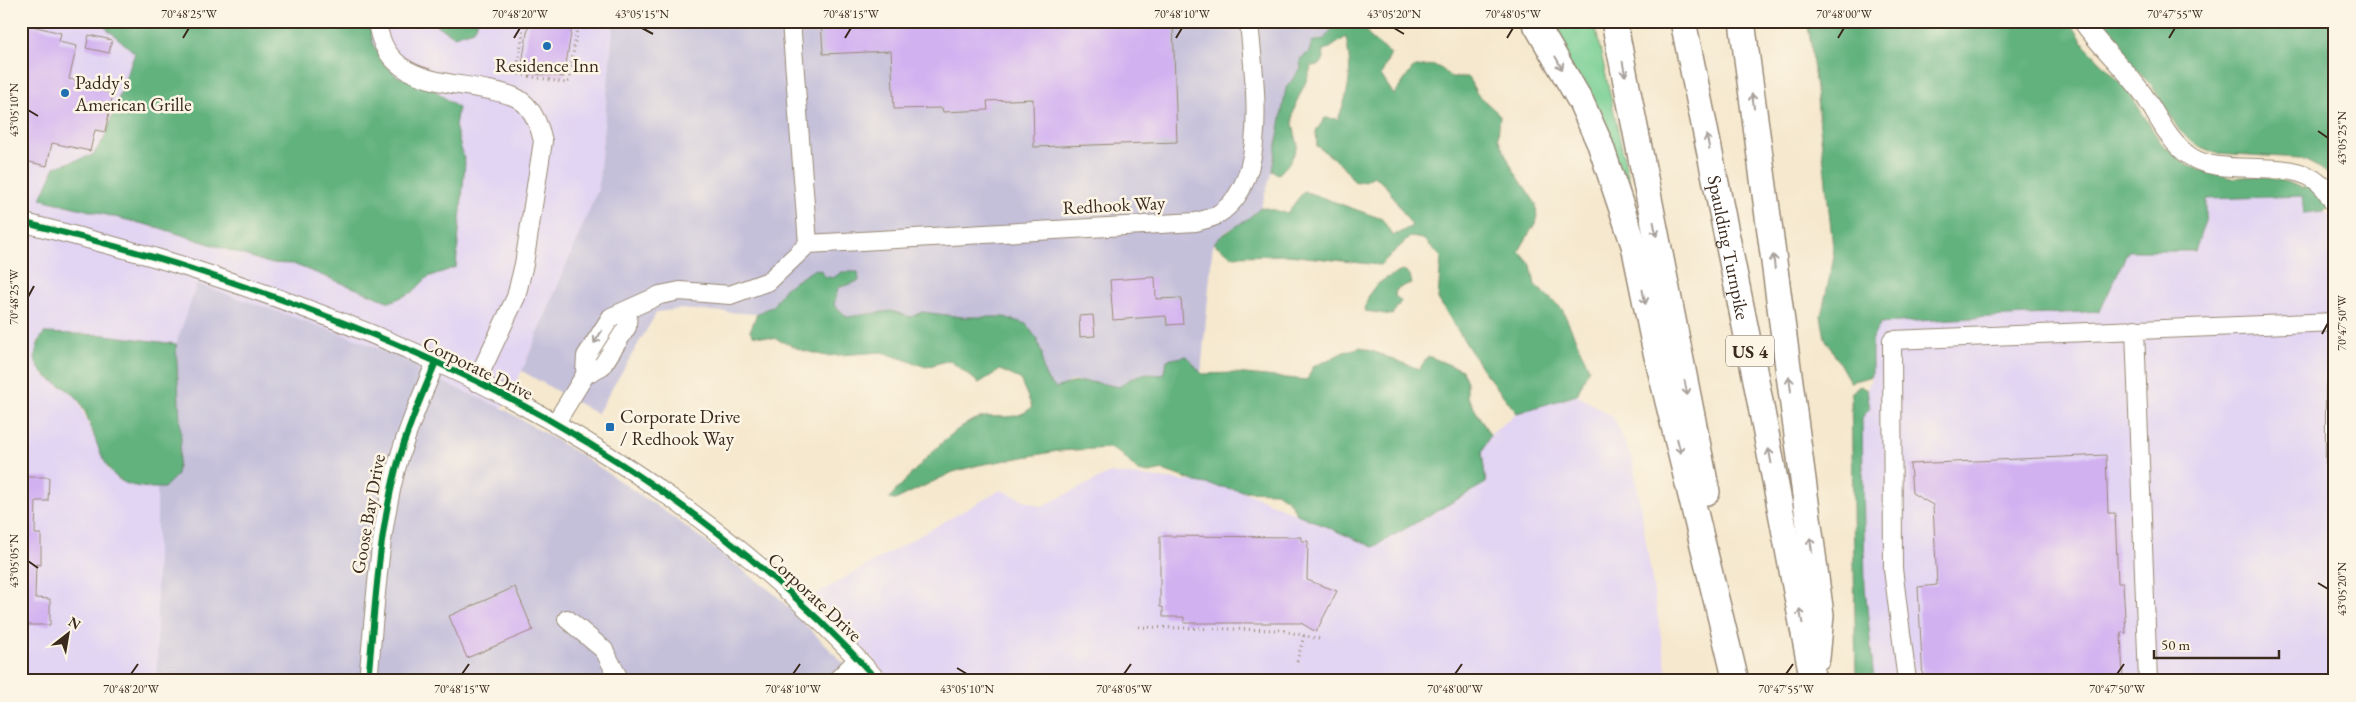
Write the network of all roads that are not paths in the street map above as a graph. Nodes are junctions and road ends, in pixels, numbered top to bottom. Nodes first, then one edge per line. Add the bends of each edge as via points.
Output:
1 (377, 21) edge
2 (791, 21) edge
3 (1250, 21) edge
4 (1534, 21) edge
5 (1614, 21) edge
6 (1684, 21) edge
7 (1742, 21) edge
8 (2082, 21) edge
9 (2335, 206) edge
10 (21, 222) edge
11 (808, 244) junction
12 (2335, 322) edge
13 (2134, 329) junction
14 (436, 362) junction
15 (476, 382) junction
16 (2335, 387) edge
17 (554, 424) junction
18 (2335, 462) edge
19 (567, 619) dead end
20 (858, 659) junction
21 (368, 681) edge
22 (620, 681) edge
23 (836, 681) edge
24 (878, 681) edge
25 (1736, 681) edge
26 (1742, 681) edge
27 (1814, 681) edge
28 (1907, 681) edge
29 (2148, 681) edge

1 - 15 street via 383,43 397,65 413,75 511,94 527,106 538,122 544,141 516,297
2 - 11 street
3 - 11 street, Redhook Way via 1256,131 1252,163 1244,183 1228,206 1215,216 1196,222
4 -> 25 highway via 1581,102 1600,144 1631,236
5 -> 26 highway
27 -> 6 highway, Spaulding Turnpike / US 4
27 -> 7 highway via 1821,615
8 - 9 street via 2143,94 2169,138 2180,149 2209,164 2276,169 2309,177 2320,183
10 - 14 street, Corporate Drive via 187,267 323,315
11 - 17 street via 769,281 730,295 680,291 660,295 628,310 627,327 602,366 586,375
12 - 13 street
13 - 28 street via 1892,340 1893,569
13 - 29 street
14 - 15 street, Corporate Drive
14 - 21 street, Goose Bay Drive via 405,438 394,480 381,550
15 - 17 street, Corporate Drive
16 - 18 street
17 - 20 street, Corporate Drive via 708,525 769,574
19 - 22 street via 604,650
20 - 23 street
20 - 24 street, Corporate Drive

